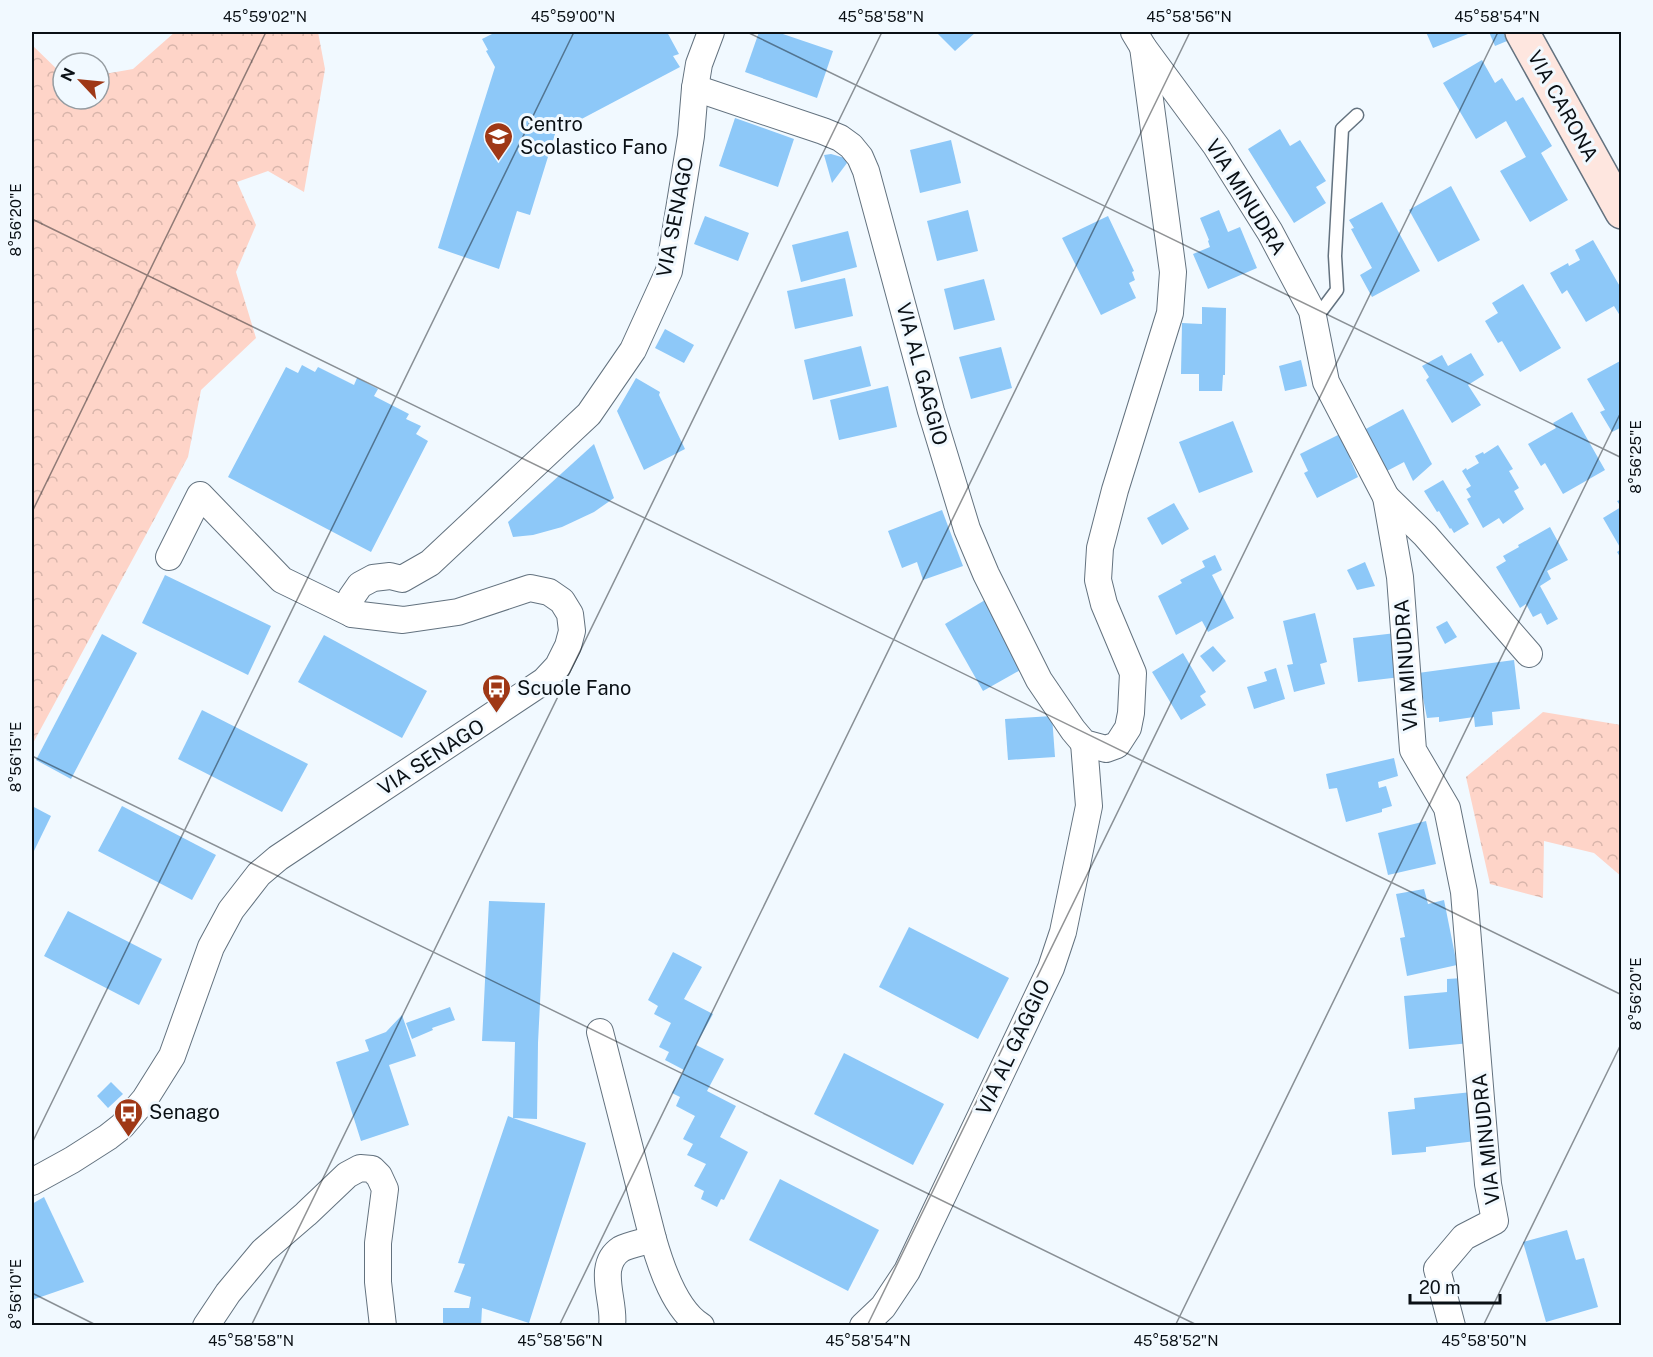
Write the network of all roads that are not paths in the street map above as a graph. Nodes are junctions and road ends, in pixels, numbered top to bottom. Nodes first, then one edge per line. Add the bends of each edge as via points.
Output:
1 (711, 32) edge
2 (1523, 32) edge
3 (1139, 39) edge
4 (695, 88) junction
5 (1357, 115) dead end
6 (1622, 212) edge
7 (1312, 311) junction
8 (1386, 497) junction
9 (169, 557) dead end
10 (352, 614) junction
11 (1529, 654) dead end
12 (1084, 743) junction
13 (600, 1032) dead end
14 (32, 1182) edge
15 (652, 1239) junction
16 (206, 1326) edge
17 (383, 1326) edge
18 (612, 1326) edge
19 (701, 1326) edge
20 (863, 1326) edge
21 (1452, 1326) edge

1 - 4 street, VIA SENAGO
2 - 6 street, VIA CARONA
3 - 7 street, VIA MINUDRA via 1216,146 1270,232
3 - 12 street via 1173,272 1170,313 1100,548 1098,580 1104,604 1133,673 1128,728 1117,745 1107,749
4 - 10 street, VIA SENAGO via 669,271 633,350 589,414 430,563 402,579 373,578 360,585 351,598
4 - 12 street, VIA AL GAGGIO via 840,138 860,157 967,529 1039,680
5 - 7 lane via 1342,129 1335,256 1337,290 1322,310
7 - 8 street, VIA MINUDRA via 1326,382
8 - 11 street via 1425,535
8 - 21 street, VIA MINUDRA via 1400,577 1413,750 1447,808 1464,892 1488,1184 1495,1221 1464,1237 1437,1269
9 - 10 street via 200,495 282,580
10 - 14 street, VIA SENAGO via 403,620 458,612 530,588 549,592 562,601 570,614 572,631 558,666 544,681 278,858 260,874 231,910 211,947 172,1056 145,1100 108,1137
12 - 20 street, VIA AL GAGGIO via 1089,806 1068,912 1051,968 907,1271 883,1307
13 - 15 street
15 - 18 street via 621,1249 611,1259 607,1273
15 - 19 street via 675,1297
16 - 17 street via 263,1251 347,1175 360,1168 372,1169 385,1189 378,1243

